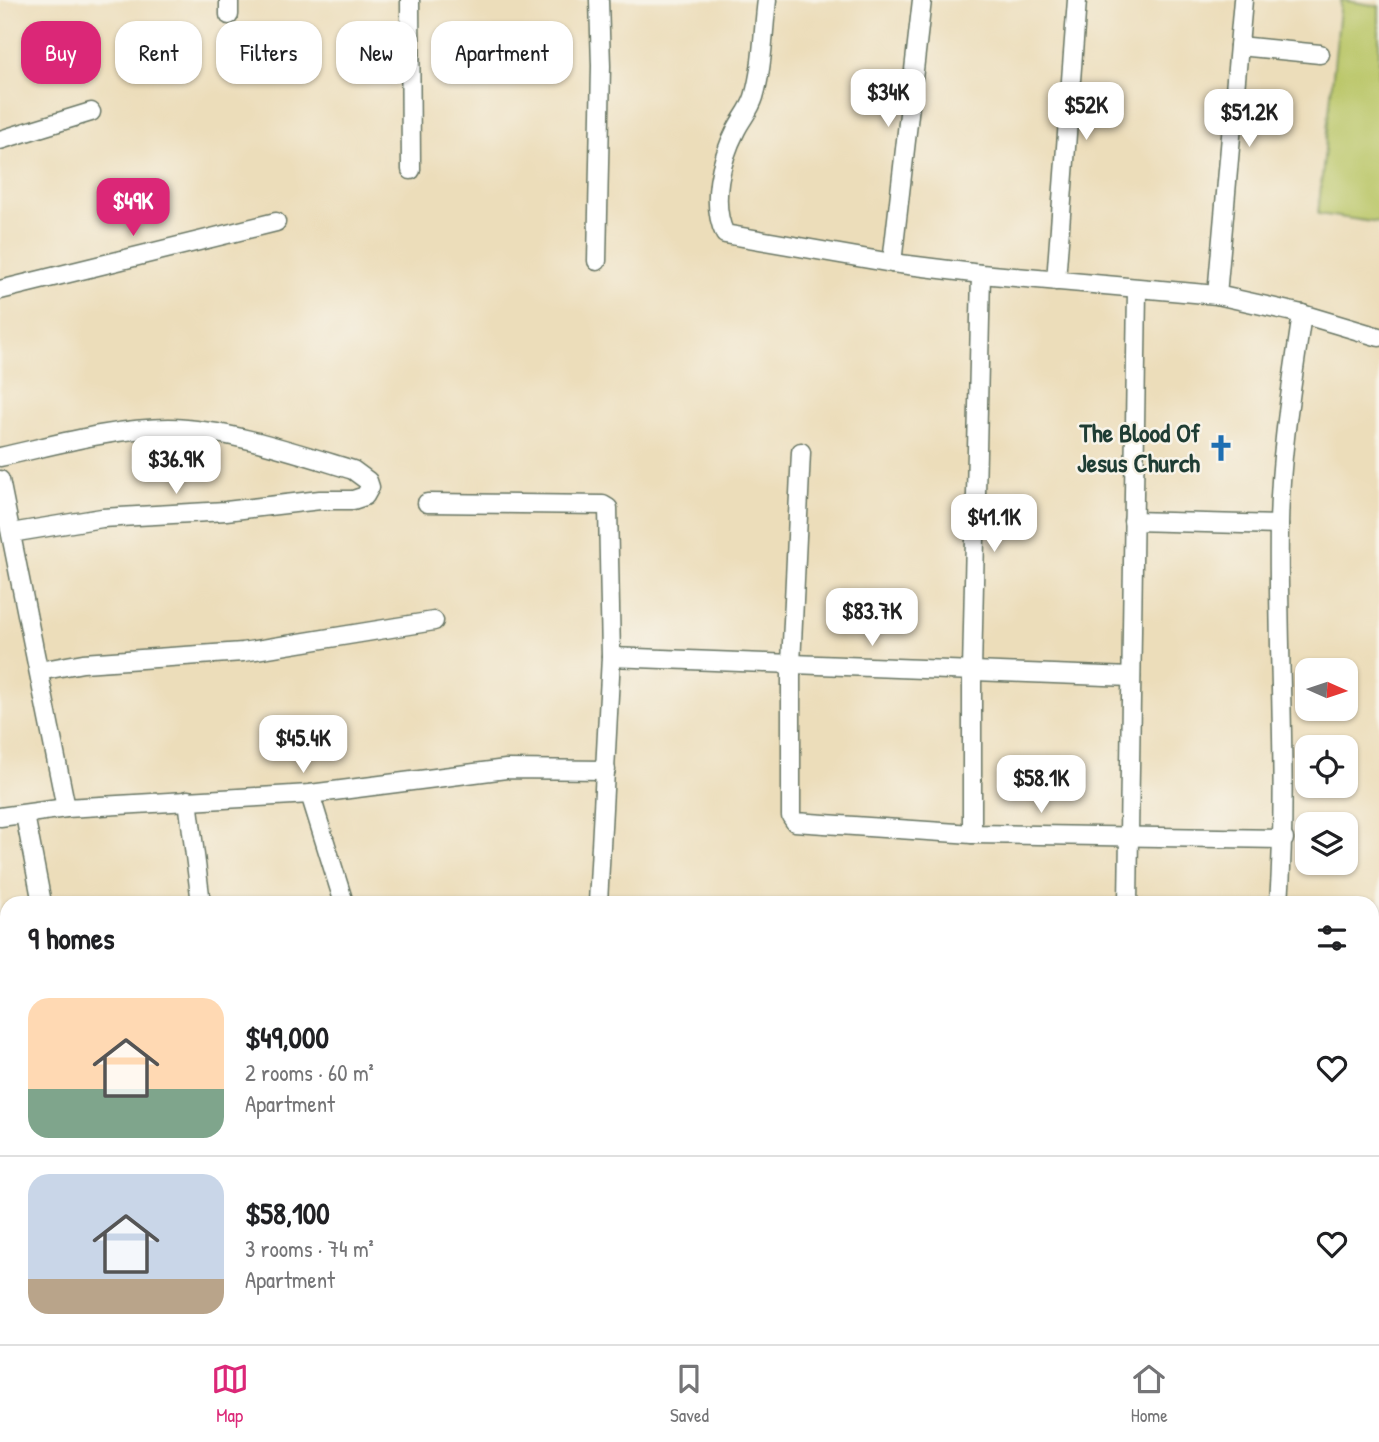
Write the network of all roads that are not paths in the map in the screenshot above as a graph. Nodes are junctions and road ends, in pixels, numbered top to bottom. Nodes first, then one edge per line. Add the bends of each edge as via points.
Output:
1 (410, 0) edge
2 (599, 0) edge
3 (767, 0) edge
4 (922, 0) edge
5 (1077, 0) edge
6 (1243, 0) edge
7 (1239, 46) junction
8 (1320, 54) dead end
9 (91, 112) dead end
10 (0, 140) edge
11 (411, 170) dead end
12 (276, 222) dead end
13 (597, 261) dead end
14 (892, 263) junction
15 (981, 274) junction
16 (1056, 281) junction
17 (1137, 289) junction
18 (0, 290) edge
19 (1217, 295) junction
20 (1302, 314) junction
21 (1379, 337) edge
22 (801, 452) dead end
23 (0, 457) edge
24 (0, 480) edge
25 (427, 503) dead end
26 (1133, 521) junction
27 (1279, 525) junction
28 (10, 533) junction
29 (434, 621) dead end
30 (611, 657) junction
31 (791, 664) junction
32 (39, 671) junction
33 (972, 671) junction
34 (1131, 677) junction
35 (606, 770) junction
36 (310, 794) junction
37 (188, 800) junction
38 (66, 808) junction
39 (25, 815) junction
40 (0, 817) edge
41 (972, 834) junction
42 (1131, 835) junction
43 (1284, 839) junction
44 (40, 896) edge
45 (200, 896) edge
46 (342, 896) edge
47 (598, 896) edge
48 (1128, 896) edge
49 (1280, 896) edge

1 - 11 street
2 - 13 street
3 - 14 street via 755,94 723,158 721,227 725,234
4 - 14 street
5 - 16 street
6 - 7 street
7 - 8 street
7 - 19 street
9 - 10 street
12 - 18 street
14 - 15 street
15 - 16 street
15 - 33 street
16 - 17 street
17 - 19 street
17 - 26 street
19 - 20 street
20 - 21 street
20 - 27 street via 1282,449
22 - 31 street
23 - 28 street via 118,432 171,428 222,435 341,466 353,470 370,487 365,496 353,500 102,517
24 - 28 street
25 - 30 street via 606,506
26 - 27 street
26 - 34 street
27 - 43 street
28 - 32 street
29 - 32 street via 243,652 83,663
30 - 31 street
30 - 35 street
31 - 33 street
31 - 41 street via 792,820
32 - 38 street
33 - 34 street
33 - 41 street
34 - 42 street
35 - 36 street via 506,769
35 - 47 street
36 - 37 street
36 - 46 street
37 - 38 street
37 - 45 street
38 - 39 street
39 - 40 street
39 - 44 street
41 - 42 street
42 - 43 street
42 - 48 street
43 - 49 street

